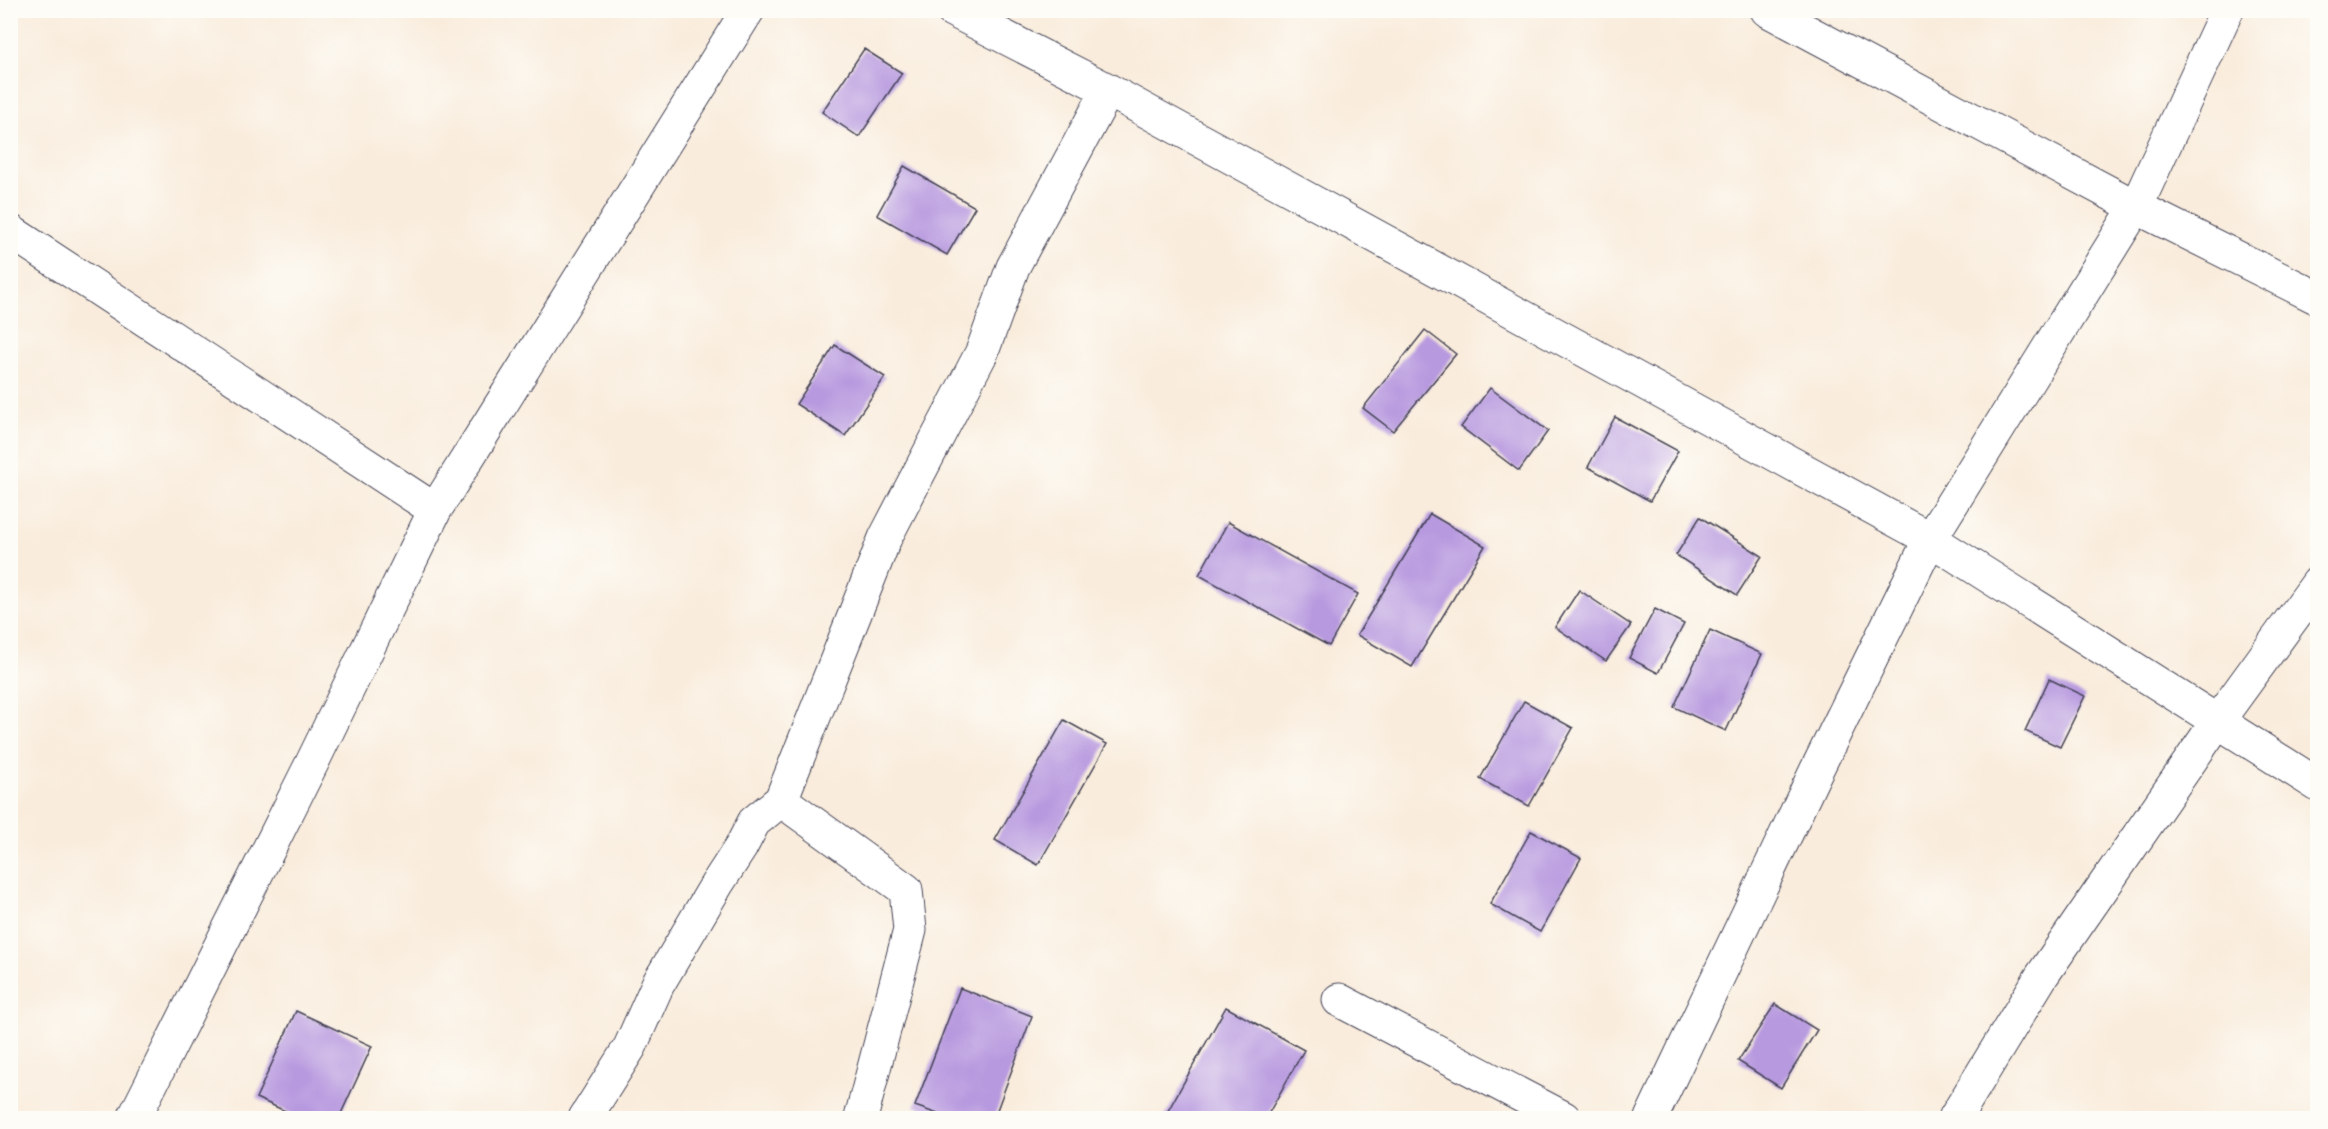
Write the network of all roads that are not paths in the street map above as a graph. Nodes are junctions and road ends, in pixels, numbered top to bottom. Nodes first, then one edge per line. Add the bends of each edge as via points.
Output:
1 (748, 10) edge
2 (952, 10) edge
3 (1767, 10) edge
4 (2227, 10) edge
5 (1108, 90) junction
6 (2136, 207) junction
7 (10, 231) edge
8 (2318, 298) edge
9 (435, 510) junction
10 (1930, 539) junction
11 (2318, 583) edge
12 (2217, 722) junction
13 (2318, 785) edge
14 (781, 800) junction
15 (1339, 1000) dead end
16 (134, 1119) edge
17 (585, 1119) edge
18 (861, 1119) edge
19 (1564, 1119) edge
20 (1651, 1119) edge
21 (1955, 1119) edge

1 - 9 street
2 - 5 street
3 - 6 street
4 - 6 street
5 - 10 street
5 - 14 street via 1013,267 982,352 885,538
6 - 8 street
6 - 10 street
7 - 9 street
9 - 16 street
10 - 12 street
10 - 20 street
11 - 12 street
12 - 13 street
12 - 21 street via 2041,977
14 - 17 street via 754,822 658,984 630,1047
14 - 18 street via 906,890 910,930
15 - 19 street

